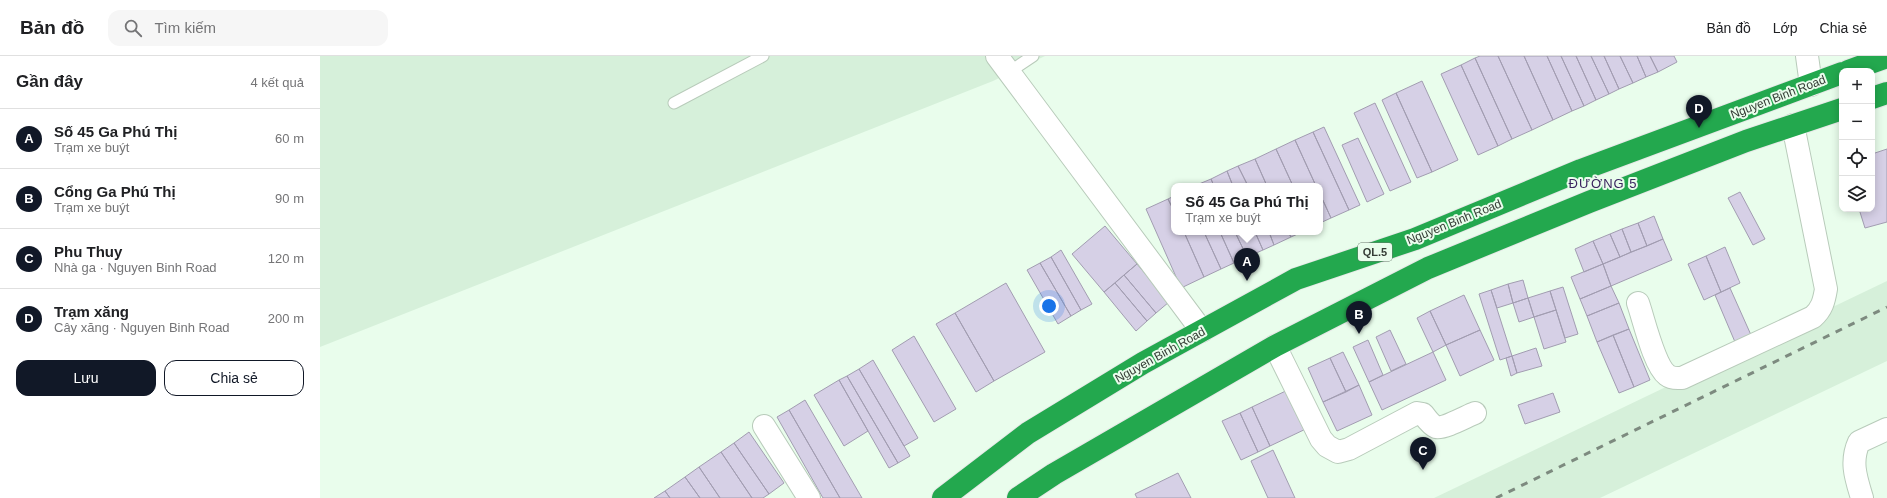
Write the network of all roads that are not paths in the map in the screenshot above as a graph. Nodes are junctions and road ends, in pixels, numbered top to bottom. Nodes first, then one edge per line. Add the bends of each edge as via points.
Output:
1 (763, 56) edge
2 (1033, 56) edge
3 (1807, 56) edge
4 (1887, 57) edge
5 (1003, 64) edge
6 (1856, 68) edge
7 (1839, 74) edge
8 (1811, 85) junction
9 (1887, 94) edge
10 (1875, 97) edge
11 (674, 103) dead end
12 (1839, 109) edge
13 (1793, 125) junction
14 (1638, 303) dead end
15 (1202, 331) junction
16 (1275, 346) junction
17 (1475, 413) dead end
18 (764, 426) dead end
19 (1887, 429) edge
20 (809, 498) edge
21 (943, 498) edge
22 (1018, 498) edge
23 (1862, 498) edge

1 - 11 lane
2 - 5 lane
3 - 8 street
4 - 6 highway
5 - 15 street
7 - 8 highway, Nguyen Binh Road / QL.5
8 - 15 highway, Nguyen Binh Road / QL.5 via 1581,170 1415,239 1296,279
9 - 10 highway
12 - 13 highway
13 - 14 street via 1826,289 1820,310 1812,317 1682,378 1674,378 1667,375 1659,364
13 - 16 highway via 1589,202 1428,268
15 - 21 highway, Nguyen Binh Road / QL.5 via 1143,363 1028,433
16 - 17 street via 1321,439 1338,452 1350,449 1417,413 1423,414 1437,427
16 - 22 highway via 1060,470
18 - 20 street
19 - 23 street via 1859,442 1854,452 1854,469

